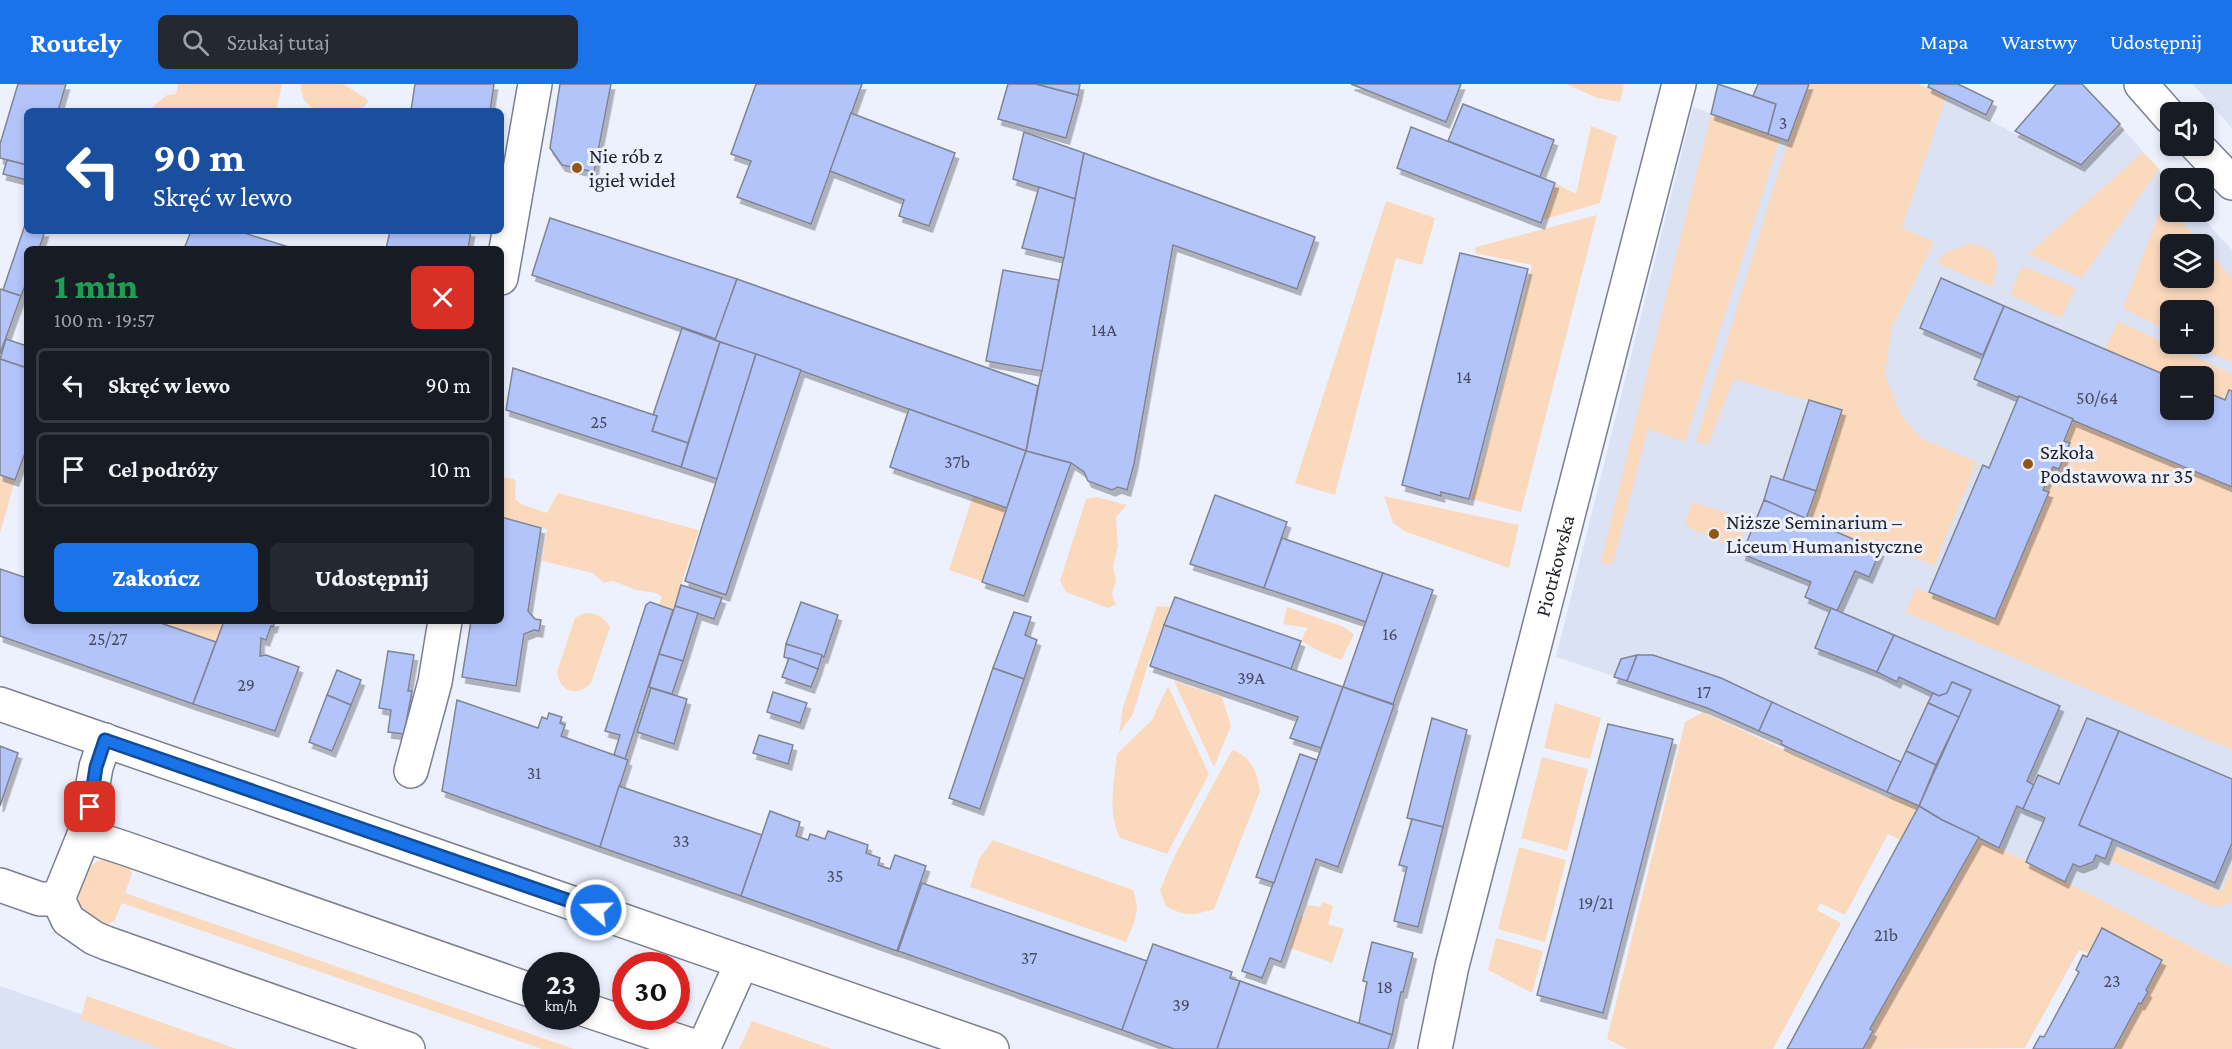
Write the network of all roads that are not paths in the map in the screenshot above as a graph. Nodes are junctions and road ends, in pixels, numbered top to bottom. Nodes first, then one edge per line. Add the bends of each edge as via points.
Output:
1 (534, 84) edge
2 (1679, 84) edge
3 (2141, 84) edge
4 (2160, 106) edge
5 (2206, 156) edge
6 (2232, 183) edge
7 (504, 260) edge
8 (445, 624) edge
9 (0, 704) edge
10 (105, 740) junction
11 (411, 771) dead end
12 (84, 835) junction
13 (0, 885) edge
14 (58, 899) junction
15 (742, 962) junction
16 (522, 988) edge
17 (600, 1015) edge
18 (408, 1049) edge
19 (702, 1049) edge
20 (992, 1049) edge
21 (1435, 1049) edge

1 - 7 street
2 - 21 street, Piotrkowska via 1452,966
3 - 4 street
5 - 6 street
8 - 11 street via 435,682
9 - 10 street
10 - 12 street
10 - 15 street
12 - 14 street
12 - 16 street
13 - 14 street via 40,898
14 - 18 street via 69,920 106,944
15 - 19 street
15 - 20 street
17 - 19 street

